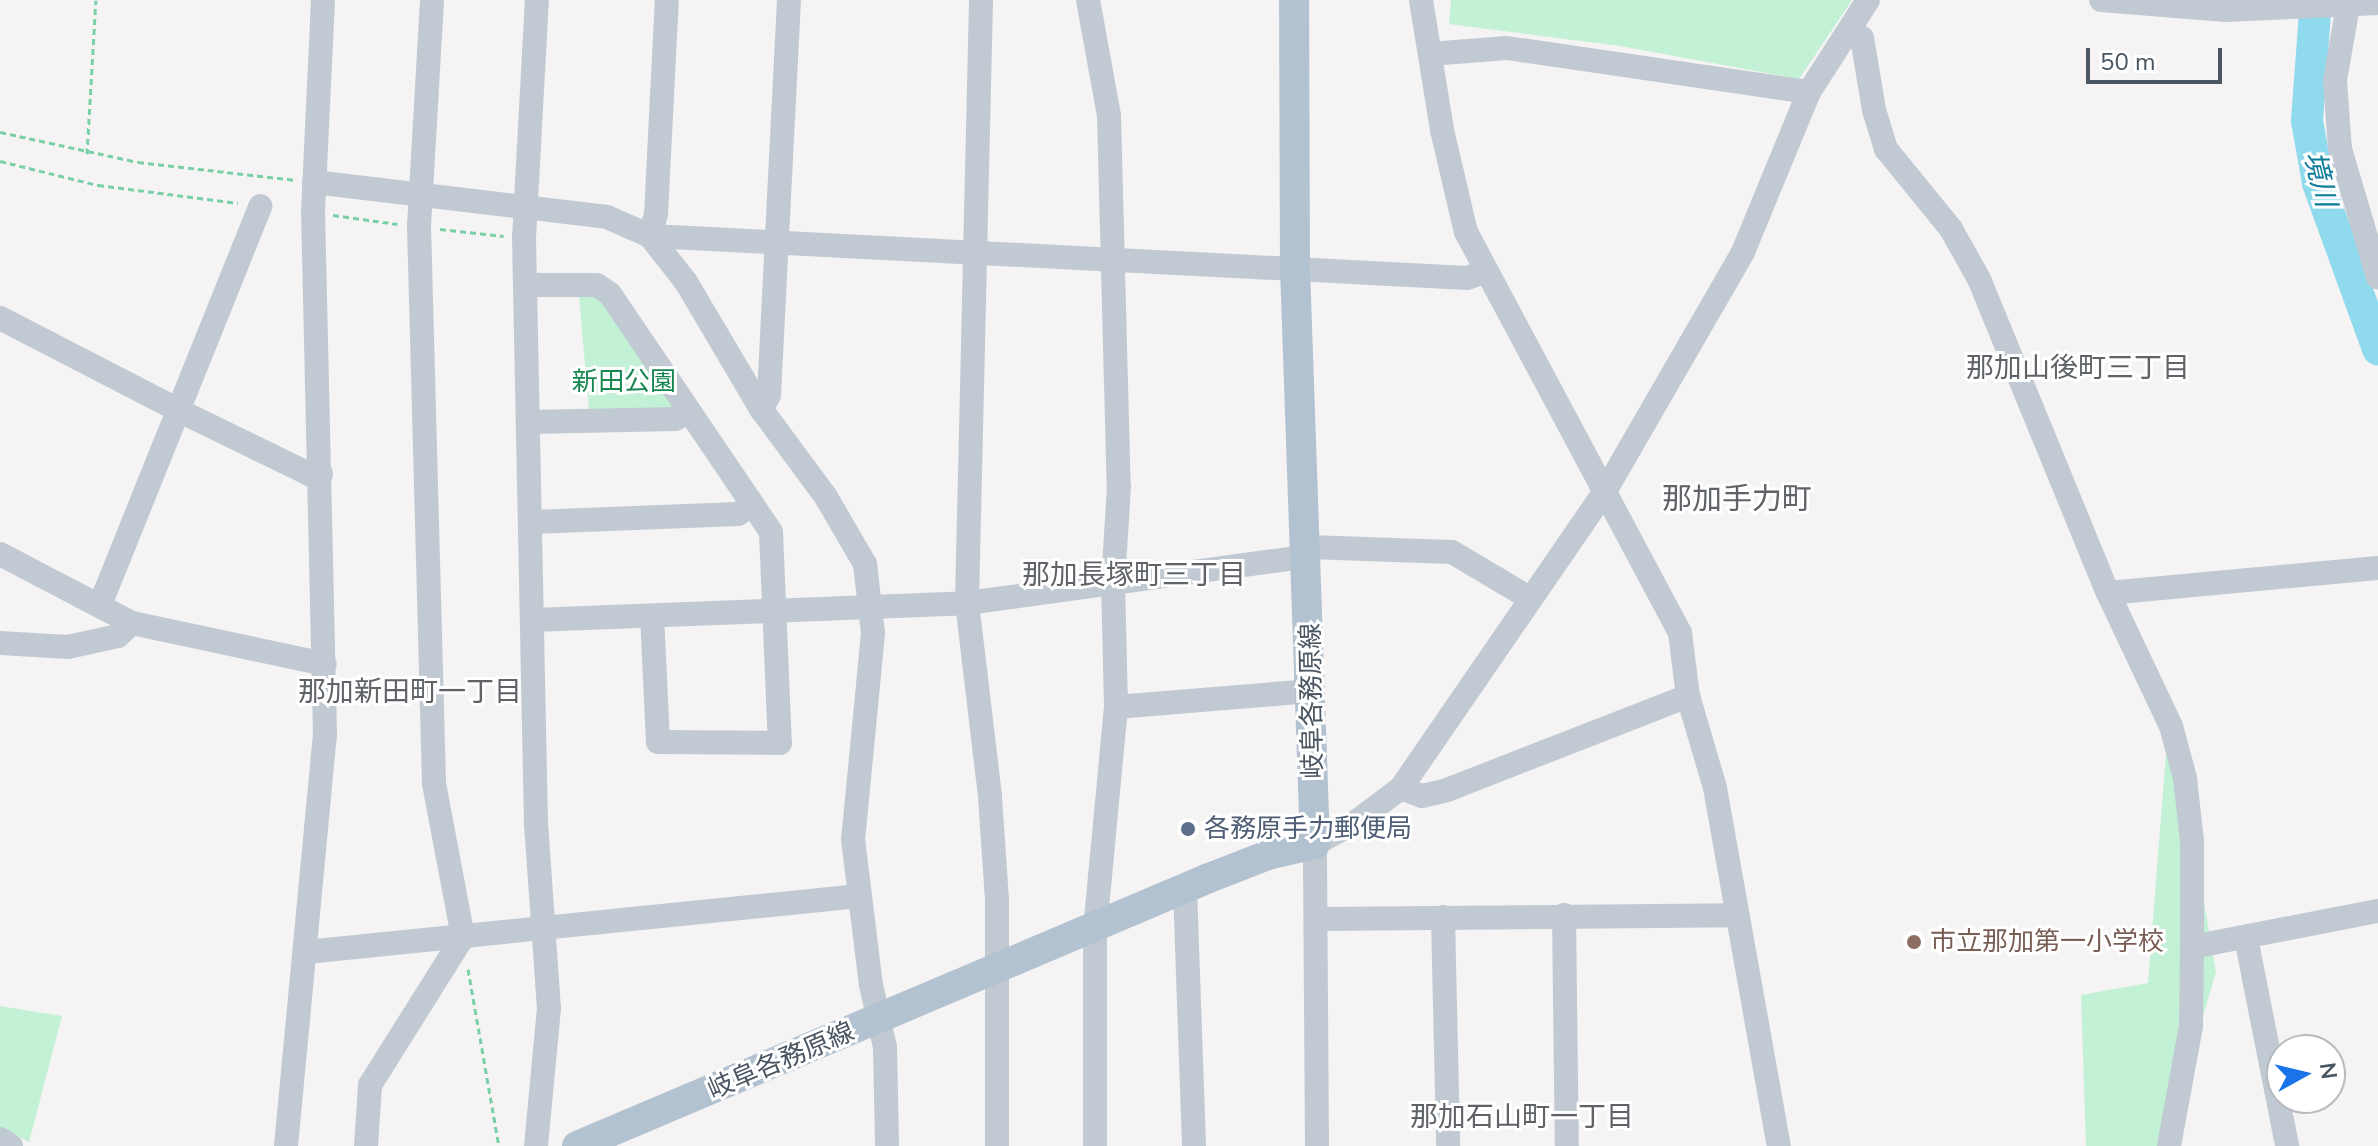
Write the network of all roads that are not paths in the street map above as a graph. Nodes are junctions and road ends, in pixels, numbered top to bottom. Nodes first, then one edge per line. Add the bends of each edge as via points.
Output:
1 (323, 0) edge
2 (432, 0) edge
3 (537, 0) edge
4 (667, 0) edge
5 (789, 0) edge
6 (981, 0) edge
7 (1088, 0) edge
8 (1294, 0) edge
9 (1421, 0) edge
10 (1868, 0) edge
11 (2101, 0) edge
12 (2349, 3) edge
13 (2378, 3) edge
14 (1850, 29) junction
15 (1430, 54) junction
16 (1809, 92) junction
17 (314, 182) junction
18 (422, 197) junction
19 (260, 206) dead end
20 (525, 209) junction
21 (650, 236) junction
22 (777, 243) junction
23 (977, 252) junction
24 (1111, 259) junction
25 (1295, 269) junction
26 (1484, 272) junction
27 (2378, 277) edge
28 (526, 285) junction
29 (0, 318) edge
30 (761, 409) junction
31 (178, 410) junction
32 (689, 412) junction
33 (530, 422) junction
34 (321, 474) junction
35 (1604, 493) junction
36 (752, 505) junction
37 (532, 522) junction
38 (1308, 552) junction
39 (0, 554) edge
40 (2378, 568) edge
41 (1113, 582) junction
42 (2108, 593) junction
43 (1531, 599) junction
44 (967, 603) junction
45 (100, 605) junction
46 (873, 610) junction
47 (772, 613) junction
48 (652, 616) junction
49 (533, 620) junction
50 (132, 623) junction
51 (0, 643) edge
52 (325, 664) junction
53 (1311, 691) junction
54 (1688, 696) junction
55 (1116, 707) junction
56 (1401, 788) junction
57 (1315, 844) junction
58 (1185, 888) junction
59 (859, 896) junction
60 (2378, 911) edge
61 (1564, 915) junction
62 (1735, 915) junction
63 (1443, 917) junction
64 (1317, 919) junction
65 (1095, 928) junction
66 (545, 930) junction
67 (463, 937) junction
68 (2246, 938) junction
69 (2192, 947) junction
70 (306, 952) junction
71 (994, 968) junction
72 (881, 1019) junction
73 (0, 1139) edge
74 (11, 1146) edge
75 (286, 1146) edge
76 (366, 1146) edge
77 (536, 1146) edge
78 (577, 1146) edge
79 (887, 1146) edge
80 (997, 1146) edge
81 (1095, 1146) edge
82 (1194, 1146) edge
83 (1317, 1146) edge
84 (1448, 1146) edge
85 (1567, 1146) edge
86 (1779, 1146) edge
87 (2169, 1146) edge
88 (2287, 1146) edge

1 - 17 street
2 - 18 street
3 - 20 street
4 - 21 street via 656,214
5 - 22 street
6 - 23 street
7 - 24 street via 1109,116
8 - 25 main road, 岐阜各務原線
9 - 15 street
10 - 14 street
11 - 12 street via 2226,10
12 - 13 street
12 - 27 street via 2335,80 2340,149
14 - 16 street
14 - 42 street via 1862,38 1886,149 1951,229 1979,279
15 - 16 street via 1507,48
15 - 26 street via 1466,232
16 - 35 street via 1743,252
17 - 18 street
17 - 34 street
18 - 20 street
18 - 67 street via 434,783
19 - 31 street
20 - 21 street via 607,217
20 - 28 street
21 - 22 street
21 - 30 street via 710,318
22 - 23 street
22 - 30 street via 769,395
23 - 24 street
23 - 44 street
24 - 25 street
24 - 41 street via 1119,487
25 - 26 street via 1467,278
25 - 38 main road, 岐阜各務原線
26 - 35 street
28 - 32 street via 597,285 610,294
28 - 33 street
29 - 31 street
30 - 46 street via 826,497 865,564
31 - 34 street via 309,474
31 - 45 street
32 - 33 street via 675,419
32 - 36 street
33 - 37 street
34 - 52 street
35 - 43 street
35 - 54 street via 1680,633
36 - 37 street via 738,514
36 - 47 street via 771,532
37 - 49 street
38 - 41 street
38 - 43 street via 1452,552
38 - 53 main road, 岐阜各務原線
39 - 45 street
40 - 42 street
41 - 44 street
41 - 55 street
42 - 69 street via 2171,726 2185,778 2192,841
43 - 56 street
44 - 46 street
44 - 71 street via 990,797
45 - 50 street
46 - 47 street
46 - 59 street via 853,839
47 - 48 street
47 - 48 street via 780,743 658,742
48 - 49 street
49 - 66 street via 536,825
50 - 51 street via 118,636 68,647
50 - 52 street
52 - 70 street via 325,735
53 - 55 street
53 - 57 main road, 岐阜各務原線
54 - 56 street via 1447,790 1422,796
54 - 62 street via 1715,788
55 - 65 street
56 - 57 street
57 - 58 main road, 岐阜各務原線 via 1268,855
57 - 64 street
58 - 65 main road, 岐阜各務原線
58 - 82 street
59 - 66 street
59 - 72 street
60 - 68 street
61 - 62 street
61 - 63 street
61 - 85 street
62 - 86 street
63 - 64 street
63 - 84 street
64 - 83 street
65 - 71 main road, 岐阜各務原線
65 - 81 street
66 - 67 street
66 - 77 street via 549,1009
67 - 70 street
67 - 76 street via 370,1085
68 - 69 street
68 - 88 street
69 - 87 street via 2191,1026
70 - 75 street
71 - 72 main road, 岐阜各務原線
71 - 80 street
72 - 78 main road, 岐阜各務原線
72 - 79 street
73 - 74 street

